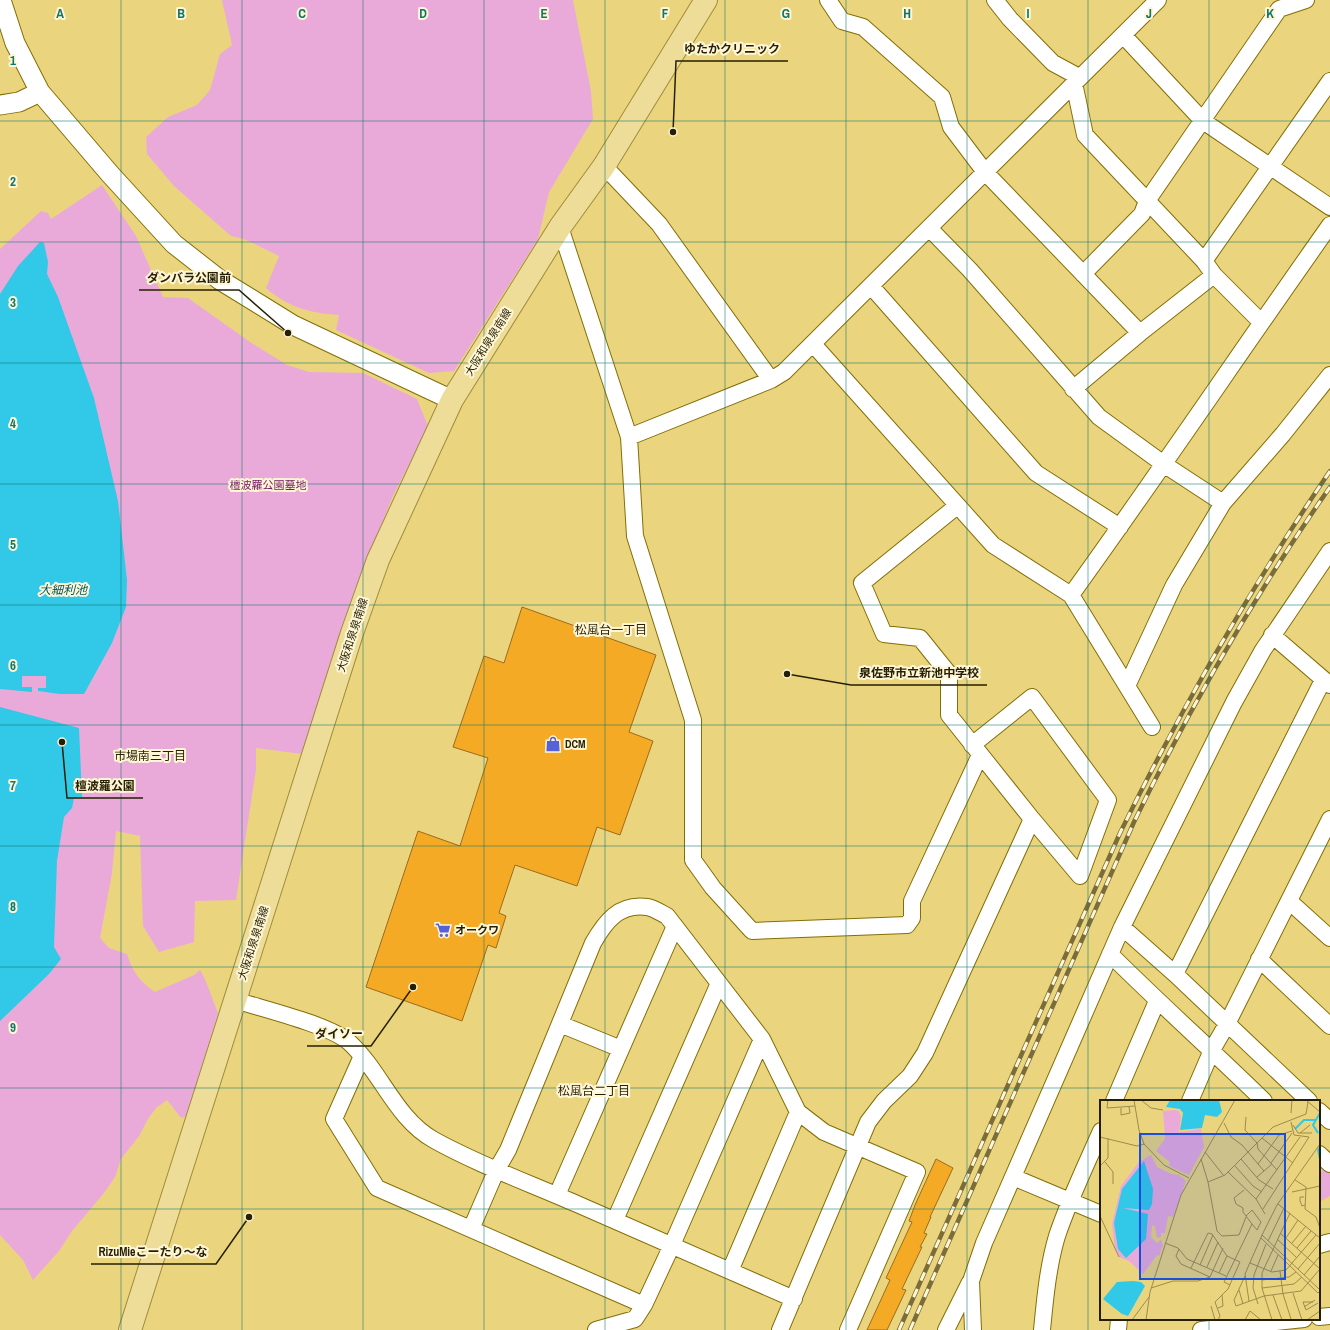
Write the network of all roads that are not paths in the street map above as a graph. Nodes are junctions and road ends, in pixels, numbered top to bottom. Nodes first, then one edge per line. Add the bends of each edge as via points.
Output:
1 (1, 0) edge
2 (706, 0) edge
3 (828, 0) edge
4 (995, 0) edge
5 (1158, 0) edge
6 (1306, 0) edge
7 (1123, 35) junction
8 (1076, 80) junction
9 (1330, 81) edge
10 (40, 92) junction
11 (0, 105) edge
12 (1203, 121) junction
13 (1270, 165) junction
14 (604, 166) junction
15 (985, 172) junction
16 (1147, 201) junction
17 (1330, 207) edge
18 (1330, 225) edge
19 (560, 227) junction
20 (929, 228) junction
21 (1204, 261) junction
22 (1083, 274) junction
23 (1214, 275) junction
24 (872, 286) junction
25 (1261, 322) junction
26 (1140, 333) junction
27 (813, 344) junction
28 (1330, 375) edge
29 (771, 380) junction
30 (1073, 389) junction
31 (452, 400) junction
32 (629, 437) junction
33 (1164, 465) junction
34 (1223, 503) junction
35 (957, 506) junction
36 (1120, 527) junction
37 (1330, 551) edge
38 (1071, 595) junction
39 (1272, 635) junction
40 (1327, 682) edge
41 (1127, 686) junction
42 (1152, 727) dead end
43 (976, 750) junction
44 (1032, 819) junction
45 (1330, 819) edge
46 (1289, 901) junction
47 (675, 926) junction
48 (1122, 927) junction
49 (1330, 938) edge
50 (1110, 954) junction
51 (1259, 959) junction
52 (1175, 974) junction
53 (719, 983) junction
54 (235, 1000) junction
55 (1158, 1001) junction
56 (560, 1024) junction
57 (1227, 1024) junction
58 (1330, 1026) edge
59 (762, 1039) junction
60 (621, 1049) junction
61 (1212, 1050) junction
62 (362, 1056) junction
63 (1114, 1100) edge
64 (1190, 1100) edge
65 (1263, 1100) edge
66 (1308, 1100) edge
67 (798, 1112) junction
68 (1320, 1112) edge
69 (1330, 1121) edge
70 (1100, 1133) edge
71 (856, 1147) junction
72 (1320, 1155) edge
73 (1330, 1164) edge
74 (497, 1169) junction
75 (1013, 1177) junction
76 (557, 1195) junction
77 (1070, 1201) junction
78 (1100, 1214) edge
79 (615, 1220) junction
80 (472, 1229) junction
81 (1330, 1242) edge
82 (1320, 1245) edge
83 (672, 1246) junction
84 (730, 1271) junction
85 (971, 1281) junction
86 (794, 1298) junction
87 (644, 1305) junction
88 (1330, 1316) edge
89 (1320, 1317) edge
90 (1119, 1320) edge
91 (1295, 1322) edge
92 (130, 1330) edge
93 (596, 1330) edge
94 (780, 1330) edge
95 (848, 1330) edge
96 (946, 1330) edge
97 (973, 1330) edge
98 (1042, 1330) edge
99 (1118, 1330) edge
100 (1201, 1330) edge

1 - 10 street via 15,43
2 - 14 main road, 大阪和泉泉南線
3 - 15 street via 842,21 863,27 942,98 951,127
4 - 8 street via 1053,63
5 - 7 street
6 - 12 street via 1279,9
7 - 8 street
7 - 12 street
8 - 15 street
8 - 16 street via 1085,135
9 - 13 street
10 - 11 street via 19,102
10 - 31 street via 174,244 220,280 293,325
12 - 13 street
12 - 16 street
13 - 17 street
13 - 21 street
14 - 19 main road, 大阪和泉泉南線
14 - 29 street via 659,224
15 - 20 street
15 - 22 street
16 - 21 street
16 - 22 street via 1142,214
18 - 25 street
19 - 31 main road, 大阪和泉泉南線
19 - 32 street
20 - 24 street
20 - 30 street via 970,270
21 - 23 street
22 - 26 street
23 - 25 street
23 - 26 street
24 - 27 street
24 - 36 street via 1036,473
25 - 33 street
26 - 30 street
27 - 29 street via 784,372
27 - 35 street
28 - 34 street
29 - 32 street
30 - 33 street via 1099,417
31 - 54 main road, 大阪和泉泉南線 via 378,560 352,633
32 - 43 street via 635,536 694,720 694,860 713,888 752,931 908,925 912,918 912,901
33 - 34 street
33 - 36 street
34 - 41 street via 1174,585
35 - 38 street via 993,545
35 - 43 street via 862,583 884,634 920,638 949,674 949,715
36 - 38 street
37 - 39 street
38 - 41 street
39 - 40 street
39 - 48 street via 1234,702
40 - 52 street
41 - 42 street
43 - 44 street
43 - 44 street via 1032,697 1108,800 1080,876
44 - 71 street via 925,1053 910,1076 884,1101 868,1122
45 - 46 street
46 - 49 street
46 - 51 street
47 - 53 street
47 - 56 street via 667,916 648,907 628,907 614,914 592,943
47 - 60 street
48 - 50 street
48 - 52 street
50 - 55 street
50 - 75 street
51 - 57 street
51 - 58 street
52 - 57 street
53 - 59 street
53 - 79 street
54 - 62 street via 332,1031 349,1042
54 - 92 main road, 大阪和泉泉南線
55 - 61 street
55 - 63 street
56 - 60 street
56 - 74 street via 508,1150
57 - 61 street
57 - 66 street
59 - 67 street
59 - 83 street
60 - 76 street
61 - 64 street
61 - 65 street
62 - 74 street via 394,1103 412,1123 433,1139
62 - 80 street via 334,1118 377,1188
67 - 71 street via 824,1132
67 - 84 street
68 - 69 street
70 - 77 street
71 - 86 street
71 - 95 street via 917,1172
72 - 73 street
74 - 76 street
74 - 80 street
75 - 77 street
75 - 85 street via 984,1242
76 - 79 street
77 - 78 street
77 - 98 street via 1057,1237 1046,1287
79 - 83 street
80 - 87 street
81 - 82 street
83 - 84 street
83 - 87 street
84 - 86 street
85 - 96 street
85 - 97 street
86 - 94 street
87 - 93 street via 635,1319
88 - 89 street
90 - 99 street
91 - 100 street

